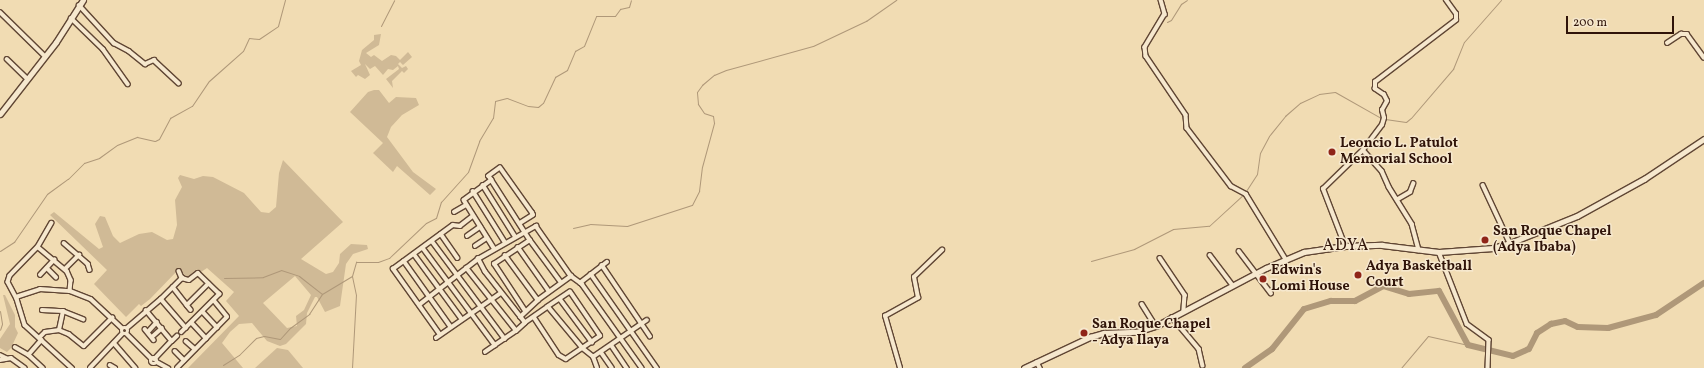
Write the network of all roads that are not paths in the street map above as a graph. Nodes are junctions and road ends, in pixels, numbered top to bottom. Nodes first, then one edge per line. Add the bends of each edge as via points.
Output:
1 (83, 0) edge
2 (1161, 0) edge
3 (1446, 0) edge
4 (79, 5) junction
5 (0, 12) edge
6 (71, 18) junction
7 (1667, 43) dead end
8 (45, 56) junction
9 (1704, 57) edge
10 (7, 59) dead end
11 (27, 78) junction
12 (179, 83) dead end
13 (128, 84) dead end
14 (0, 114) edge
15 (1704, 138) edge
16 (1363, 150) junction
17 (492, 180) junction
18 (1413, 184) dead end
19 (483, 185) junction
20 (1483, 185) dead end
21 (473, 191) junction
22 (1398, 199) junction
23 (466, 205) junction
24 (454, 212) dead end
25 (473, 216) junction
26 (52, 222) dead end
27 (520, 223) junction
28 (480, 227) junction
29 (524, 231) junction
30 (441, 234) junction
31 (467, 236) dead end
32 (515, 236) junction
33 (487, 238) junction
34 (530, 240) junction
35 (432, 241) junction
36 (505, 242) junction
37 (64, 243) dead end
38 (1510, 243) junction
39 (475, 246) dead end
40 (1345, 246) junction
41 (38, 247) junction
42 (518, 247) junction
43 (423, 248) junction
44 (494, 248) junction
45 (942, 250) dead end
46 (1419, 250) junction
47 (1240, 251) dead end
48 (1439, 252) junction
49 (414, 254) junction
50 (79, 255) junction
51 (506, 255) junction
52 (1210, 255) dead end
53 (458, 258) dead end
54 (1160, 258) dead end
55 (1285, 258) junction
56 (478, 259) junction
57 (54, 260) junction
58 (404, 261) junction
59 (607, 262) dead end
60 (602, 265) junction
61 (47, 268) junction
62 (466, 268) junction
63 (65, 269) junction
64 (393, 269) junction
65 (90, 270) dead end
66 (179, 271) dead end
67 (390, 272) dead end
68 (614, 272) dead end
69 (457, 274) junction
70 (591, 274) junction
71 (1255, 274) junction
72 (40, 275) dead end
73 (609, 275) junction
74 (571, 276) junction
75 (56, 277) dead end
76 (182, 278) junction
77 (620, 281) dead end
78 (448, 282) junction
79 (561, 282) junction
80 (580, 282) junction
81 (208, 284) junction
82 (616, 284) junction
83 (1233, 285) junction
84 (173, 287) junction
85 (439, 289) junction
86 (70, 291) junction
87 (549, 291) junction
88 (628, 292) dead end
89 (501, 293) junction
90 (1271, 293) dead end
91 (623, 296) junction
92 (16, 297) junction
93 (429, 297) junction
94 (161, 299) junction
95 (560, 299) junction
96 (490, 300) junction
97 (538, 300) junction
98 (214, 301) junction
99 (635, 302) dead end
100 (419, 304) junction
101 (1142, 304) dead end
102 (187, 305) junction
103 (630, 305) junction
104 (482, 306) junction
105 (548, 306) junction
106 (42, 310) dead end
107 (63, 310) junction
108 (146, 310) junction
109 (191, 310) dead end
110 (525, 311) junction
111 (641, 311) dead end
112 (1184, 311) junction
113 (203, 312) junction
114 (472, 312) junction
115 (636, 315) junction
116 (520, 317) junction
117 (534, 317) junction
118 (1172, 317) junction
119 (112, 318) junction
120 (83, 319) dead end
121 (462, 319) junction
122 (647, 320) dead end
123 (157, 322) junction
124 (525, 322) junction
125 (192, 323) junction
126 (642, 324) junction
127 (1156, 326) junction
128 (217, 327) junction
129 (451, 327) junction
130 (124, 328) junction
131 (162, 328) junction
132 (186, 328) junction
133 (58, 330) junction
134 (516, 331) junction
135 (182, 332) dead end
136 (631, 333) junction
137 (122, 334) junction
138 (127, 334) junction
139 (440, 335) junction
140 (178, 336) dead end
141 (650, 336) dead end
142 (206, 338) junction
143 (436, 338) dead end
144 (41, 339) junction
145 (505, 339) junction
146 (621, 340) junction
147 (172, 341) junction
148 (186, 341) dead end
149 (592, 342) junction
150 (114, 343) junction
151 (495, 345) junction
152 (612, 346) junction
153 (15, 347) dead end
154 (582, 348) junction
155 (195, 349) junction
156 (175, 351) dead end
157 (484, 352) dead end
158 (601, 352) junction
159 (0, 355) edge
160 (29, 355) junction
161 (6, 358) junction
162 (593, 358) junction
163 (0, 360) edge
164 (184, 360) junction
165 (154, 361) junction
166 (1037, 362) junction
167 (94, 364) junction
168 (1203, 366) dead end
169 (24, 368) edge
170 (43, 368) edge
171 (72, 368) edge
172 (90, 368) edge
173 (98, 368) edge
174 (136, 368) edge
175 (150, 368) edge
176 (168, 368) edge
177 (176, 368) edge
178 (598, 368) edge
179 (612, 368) edge
180 (627, 368) edge
181 (642, 368) edge
182 (657, 368) edge
183 (900, 368) edge
184 (1024, 368) edge
185 (1040, 368) edge
186 (1488, 368) edge

1 - 4 main road
2 - 55 street via 1165,14 1145,47 1146,56 1186,115 1187,128 1231,186 1246,194
3 - 16 street via 1456,14 1456,20 1375,82 1375,89 1384,95 1387,101 1382,110 1384,118
4 - 6 main road
4 - 12 street via 118,46 129,51 144,64 154,60
5 - 8 street
6 - 8 main road
6 - 13 street via 103,49
7 - 9 street via 1681,34 1687,34
8 - 11 main road
10 - 11 street
11 - 14 main road
15 - 38 street via 1644,179 1577,216
16 - 22 street via 1382,171
16 - 40 street via 1323,189
17 - 19 street
17 - 27 street
17 - 27 street via 489,175 502,168 533,215
18 - 22 street via 1409,192
19 - 21 street
19 - 32 street
20 - 38 street
21 - 23 street via 464,198
21 - 36 street
22 - 46 street via 1412,224
23 - 24 street
23 - 25 street
25 - 28 street
25 - 30 street via 460,226 453,225
26 - 41 street
27 - 29 street
28 - 31 street
28 - 33 street
29 - 32 street
29 - 34 street
29 - 74 street via 537,226
30 - 35 street
30 - 53 street
32 - 36 street
33 - 39 street
33 - 44 street
34 - 42 street
34 - 79 street
35 - 43 street
35 - 69 street
36 - 44 street
37 - 50 street
38 - 48 street via 1493,248
40 - 46 street via 1382,245
40 - 55 street via 1304,252
41 - 57 street
41 - 92 street via 8,279
42 - 51 street
42 - 87 street
43 - 49 street
43 - 78 street
44 - 56 street
45 - 183 street via 914,277 918,298 885,316
46 - 48 street
47 - 71 street
48 - 186 street via 1467,324 1475,332 1486,336 1489,345
49 - 58 street
49 - 85 street
50 - 63 street
50 - 65 street
51 - 97 street
51 - 110 street via 494,264
52 - 83 street
54 - 112 street via 1184,295
55 - 71 street
56 - 62 street
56 - 89 street via 478,264
57 - 61 street
57 - 63 street
58 - 64 street
58 - 93 street
59 - 60 street
60 - 70 street
60 - 73 street
61 - 72 street
61 - 75 street
62 - 69 street
62 - 96 street
63 - 86 street via 71,280
64 - 67 street
64 - 100 street
66 - 76 street
68 - 73 street
69 - 78 street
69 - 104 street
70 - 80 street
70 - 136 street
71 - 83 street
71 - 90 street
73 - 82 street
74 - 79 street
74 - 80 street
76 - 81 street via 189,280 198,273
76 - 84 street
77 - 82 street
78 - 85 street
78 - 114 street
79 - 87 street
80 - 146 street
81 - 98 street via 220,293
81 - 102 street
82 - 91 street
83 - 112 street
84 - 94 street
84 - 102 street
85 - 93 street
85 - 121 street
86 - 92 street via 40,289
86 - 119 street via 91,300
87 - 97 street
88 - 91 street
89 - 96 street
89 - 116 street
91 - 103 street
92 - 144 street via 25,325
93 - 100 street
93 - 129 street
94 - 108 street
94 - 132 street
95 - 105 street
95 - 149 street
95 - 149 street via 570,292 572,294 600,334
96 - 104 street
96 - 134 street
97 - 110 street
98 - 113 street
98 - 128 street via 227,316
99 - 103 street
100 - 139 street
101 - 127 street
102 - 109 street
103 - 115 street
104 - 114 street
104 - 145 street
105 - 117 street
105 - 154 street
106 - 107 street
107 - 120 street
107 - 133 street
108 - 123 street
108 - 130 street
110 - 116 street
111 - 115 street
112 - 118 street
113 - 125 street
113 - 128 street
114 - 121 street
114 - 151 street
115 - 126 street
116 - 124 street
117 - 124 street
117 - 154 street via 562,357 566,359
118 - 127 street
118 - 168 street via 1198,349
119 - 130 street
119 - 133 street via 84,347 69,334
121 - 129 street
122 - 126 street
123 - 131 street
123 - 131 street via 146,330 153,338
124 - 134 street
125 - 132 street
125 - 142 street
126 - 136 street
126 - 141 street
127 - 166 street via 1137,332 1104,333 1090,337
128 - 142 street
129 - 139 street
130 - 137 street
130 - 138 street
131 - 147 street
132 - 135 street
133 - 144 street via 45,332
134 - 145 street
136 - 146 street
136 - 182 street
137 - 138 street
137 - 150 street
138 - 165 street
139 - 143 street
140 - 147 street
142 - 155 street
144 - 160 street
144 - 171 street
145 - 151 street
146 - 152 street
146 - 181 street
147 - 165 street
148 - 155 street
149 - 154 street
150 - 167 street
150 - 174 street
151 - 157 street
152 - 158 street
152 - 180 street
153 - 160 street
154 - 162 street
155 - 164 street
156 - 164 street
158 - 162 street
158 - 179 street
159 - 161 street
160 - 170 street
161 - 163 street
161 - 169 street via 15,360
162 - 178 street
164 - 177 street
165 - 175 street
165 - 176 street
166 - 184 street
166 - 185 street
167 - 172 street
167 - 173 street

